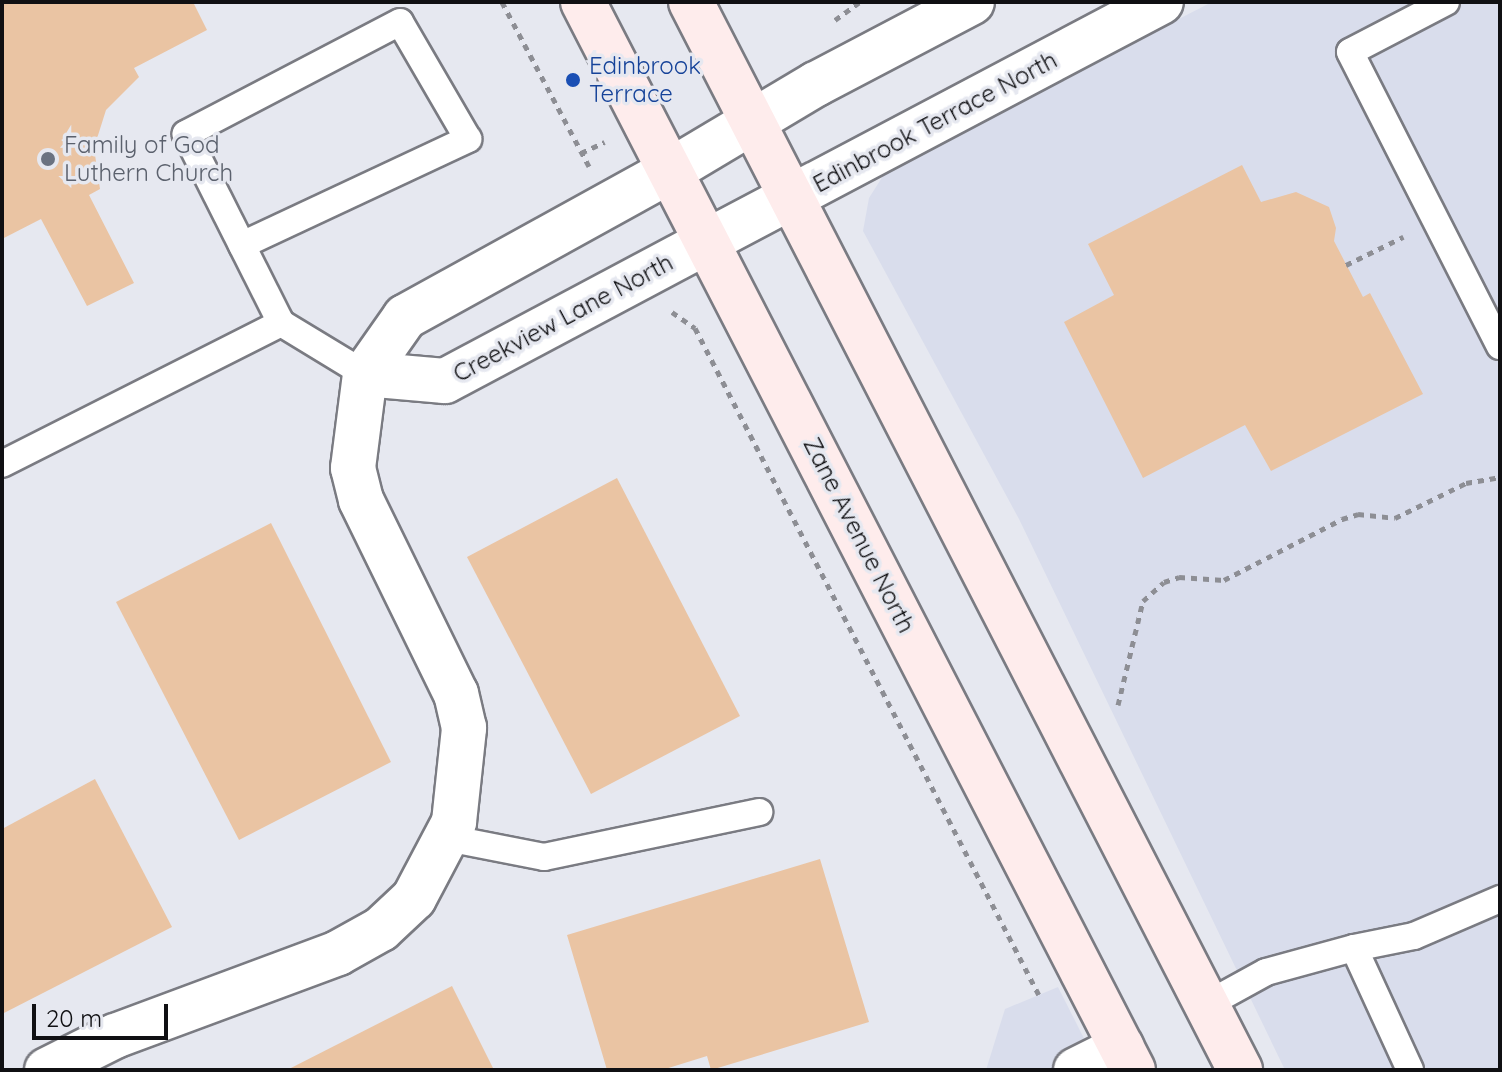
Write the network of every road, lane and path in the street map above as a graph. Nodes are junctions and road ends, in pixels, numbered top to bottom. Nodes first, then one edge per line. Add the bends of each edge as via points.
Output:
1 (502, 2) edge
2 (583, 2) edge
3 (691, 2) edge
4 (972, 2) edge
5 (1161, 2) edge
6 (1446, 2) edge
7 (752, 122) junction
8 (595, 147) dead end
9 (581, 153) junction
10 (670, 171) junction
11 (592, 172) dead end
12 (792, 197) junction
13 (1435, 220) junction
14 (708, 241) junction
15 (242, 245) junction
16 (1346, 265) dead end
17 (667, 308) dead end
18 (281, 323) junction
19 (1500, 346) edge
20 (365, 374) junction
21 (2, 464) edge
22 (1500, 477) edge
23 (1118, 705) dead end
24 (759, 812) dead end
25 (447, 838) junction
26 (1500, 899) edge
27 (1354, 948) junction
28 (1206, 1005) junction
29 (1046, 1006) dead end
30 (1128, 1059) edge
31 (47, 1070) edge
32 (1076, 1070) edge
33 (1240, 1070) edge
34 (1410, 1070) edge

1 - 9 path
2 - 10 main road, Zane Avenue North
3 - 7 main road
4 - 7 street
5 - 12 street, Edinbrook Terrace North
6 - 13 lane via 1350,52
7 - 10 street
7 - 12 main road
8 - 9 path
9 - 11 path
10 - 14 main road, Zane Avenue North
10 - 20 street via 405,317
12 - 14 street, Edinbrook Terrace North
12 - 28 main road
13 - 16 path
13 - 19 lane
14 - 20 street, Creekview Lane North via 445,381
14 - 30 main road, Zane Avenue North
15 - 15 lane via 186,134 400,22 468,139
15 - 18 lane
17 - 29 path via 695,328
18 - 20 lane
18 - 21 lane
20 - 25 street via 353,468 361,500 456,694 464,728 462,776
22 - 23 path via 1466,483 1395,518 1350,516 1224,580 1179,577 1164,582 1143,601
24 - 25 lane via 544,857
25 - 31 street via 414,898 381,929 338,953 115,1036
26 - 27 lane via 1414,936
27 - 28 lane via 1266,972
27 - 34 lane
28 - 33 main road
30 - 32 street

